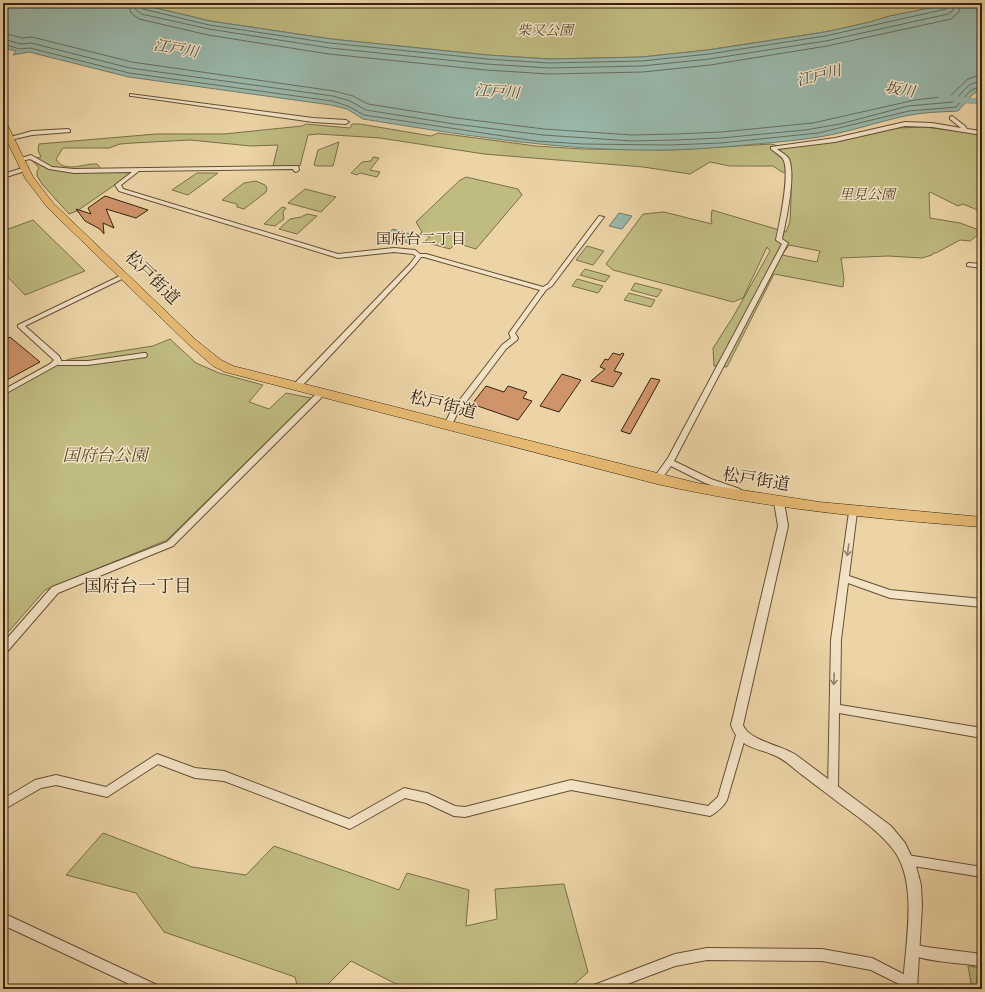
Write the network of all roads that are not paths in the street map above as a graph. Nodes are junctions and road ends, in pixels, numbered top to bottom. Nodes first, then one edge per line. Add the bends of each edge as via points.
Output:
1 (132, 95) dead end
2 (952, 118) dead end
3 (346, 122) dead end
4 (3, 124) edge
5 (964, 129) junction
6 (68, 131) dead end
7 (982, 133) edge
8 (10, 138) junction
9 (24, 164) junction
10 (139, 169) junction
11 (296, 170) dead end
12 (3, 176) edge
13 (601, 217) dead end
14 (419, 256) junction
15 (969, 265) dead end
16 (982, 266) edge
17 (124, 276) junction
18 (544, 289) junction
19 (144, 355) dead end
20 (56, 363) junction
21 (298, 386) junction
22 (323, 392) junction
23 (3, 393) edge
24 (448, 424) junction
25 (670, 462) junction
26 (657, 479) junction
27 (773, 501) junction
28 (853, 512) junction
29 (982, 522) edge
30 (844, 578) junction
31 (982, 602) edge
32 (3, 650) edge
33 (834, 708) junction
34 (982, 733) edge
35 (740, 735) junction
36 (833, 789) junction
37 (3, 805) edge
38 (908, 860) junction
39 (982, 872) edge
40 (3, 919) edge
41 (913, 950) junction
42 (982, 960) edge
43 (910, 986) edge
44 (152, 989) edge
45 (598, 989) edge

1 - 3 street via 313,120
2 - 5 street
4 - 8 main road, 松戸街道
5 - 7 street
5 - 25 street via 899,124 835,140 773,148 784,156 787,162 787,202 779,240 785,243
6 - 8 street via 32,133
8 - 9 main road, 松戸街道
9 - 10 street via 31,157 58,170
9 - 12 street
9 - 17 main road, 松戸街道 via 32,182 50,206
10 - 11 street via 296,167
10 - 14 street via 118,185 121,190 338,256 394,250 415,252
13 - 18 street via 550,285
14 - 18 street via 424,255
14 - 21 street
15 - 16 street
17 - 20 street via 20,326 57,358
17 - 21 main road, 松戸街道 via 217,363 228,369
18 - 24 street via 512,333 515,338 504,347
19 - 20 street
20 - 23 street
21 - 22 main road, 松戸街道
22 - 24 main road, 松戸街道
22 - 32 street via 170,544 55,590
24 - 26 main road, 松戸街道
25 - 26 street
25 - 27 street via 708,481
26 - 27 main road, 松戸街道 via 709,491
27 - 28 main road, 松戸街道
27 - 35 street via 783,526 737,725
28 - 29 main road, 松戸街道
28 -> 30 street
30 - 31 street via 890,594
30 -> 33 street via 836,640
33 - 34 street
33 - 36 street
35 - 36 street via 784,754
35 - 37 street via 722,800 710,811 571,785 465,812 454,811 427,798 404,793 350,824 224,776 195,773 157,759 107,792 56,780 39,783
36 - 38 street via 892,836
38 - 39 street
38 - 41 street via 915,890
40 - 44 street
41 - 42 street
41 - 43 street
43 - 45 street via 872,964 822,955 707,954 676,960

